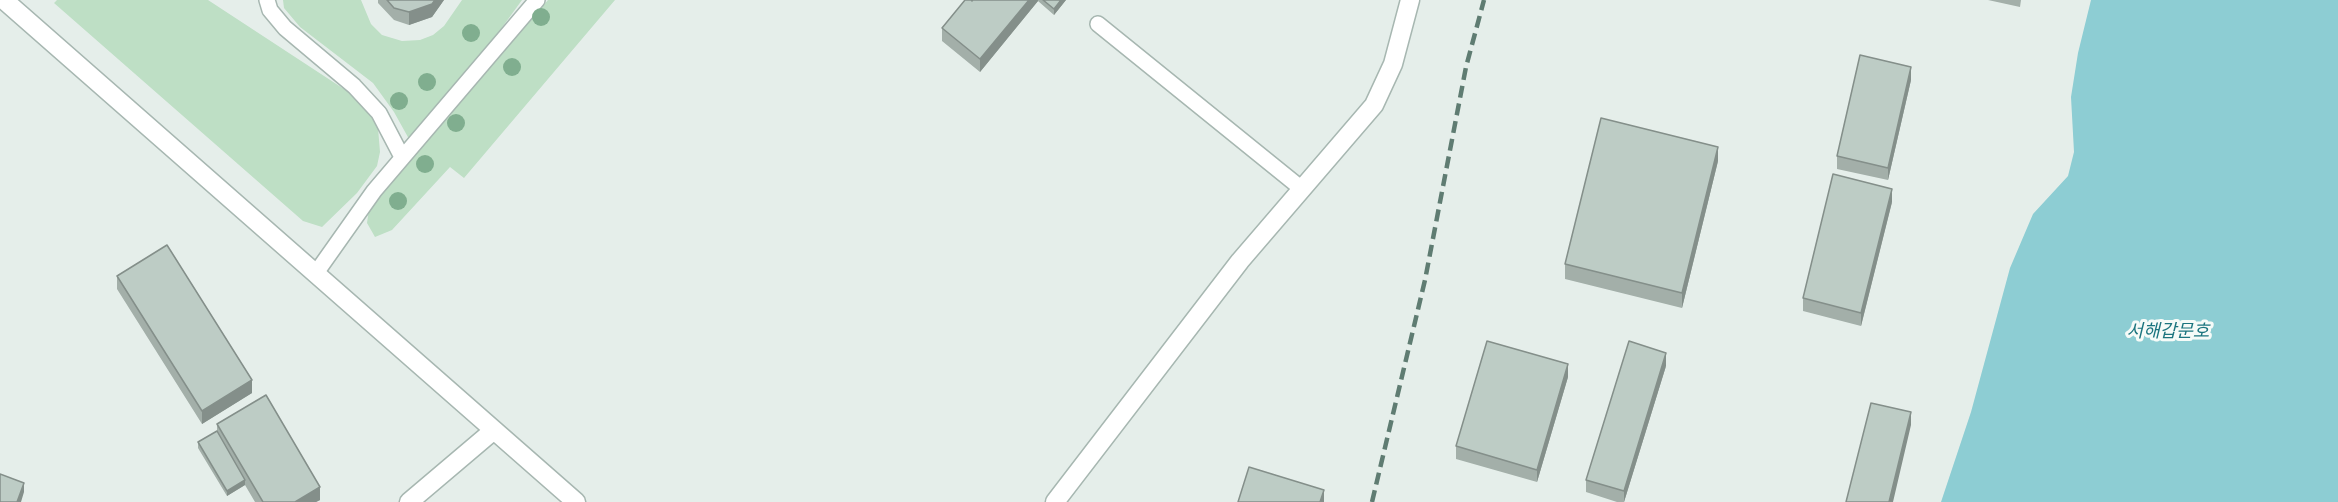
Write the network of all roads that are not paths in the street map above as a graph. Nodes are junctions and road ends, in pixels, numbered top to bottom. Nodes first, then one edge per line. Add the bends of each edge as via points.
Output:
1 (4, 0) edge
2 (267, 0) edge
3 (537, 0) edge
4 (1410, 0) edge
5 (1098, 24) dead end
6 (402, 157) junction
7 (1302, 189) junction
8 (316, 273) junction
9 (494, 430) junction
10 (409, 502) edge
11 (576, 502) edge
12 (1055, 502) edge

1 - 8 street
2 - 6 lane via 285,28 354,86 379,113
3 - 6 lane
4 - 7 street via 1394,64 1374,105
5 - 7 lane
6 - 8 lane
7 - 12 street via 1240,261
8 - 9 street
9 - 10 street
9 - 11 street

